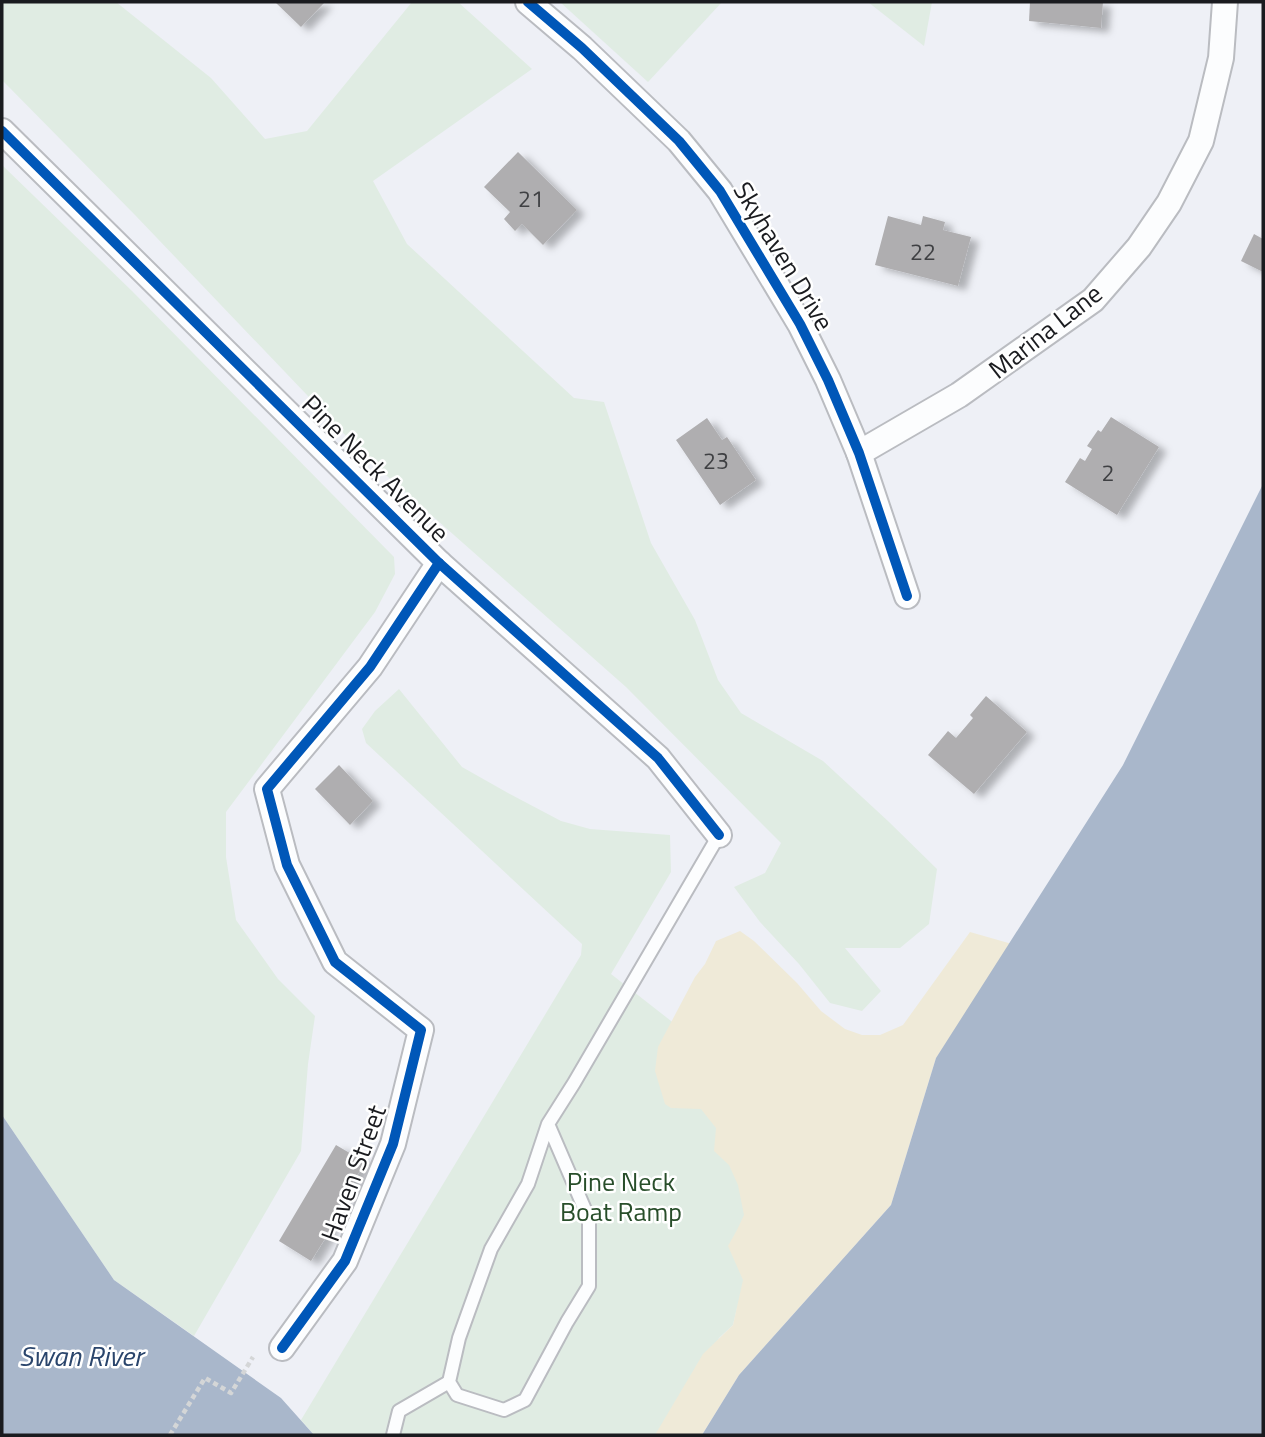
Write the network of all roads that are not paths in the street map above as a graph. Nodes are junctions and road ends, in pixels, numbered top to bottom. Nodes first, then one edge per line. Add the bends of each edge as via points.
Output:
1 (528, 2) edge
2 (1225, 2) edge
3 (2, 131) edge
4 (859, 453) junction
5 (439, 563) junction
6 (907, 596) dead end
7 (719, 835) joint
8 (548, 1124) junction
9 (282, 1348) dead end
10 (449, 1382) junction
11 (393, 1435) edge

1 - 4 street, Skyhaven Drive via 680,141 720,191 800,324
2 - 4 street, Marina Lane via 1222,58 1200,141 1169,203 1139,247 1093,300 960,396
3 - 5 street, Pine Neck Avenue
4 - 6 street, Skyhaven Drive
5 - 7 street, Pine Neck Avenue via 658,758
5 - 9 street, Haven Street via 370,667 267,789 287,865 335,962 421,1030 393,1144 345,1261
7 - 8 lane
8 - 10 lane via 528,1184 491,1249 459,1338
8 - 10 lane via 589,1219 589,1286 525,1400 504,1410 457,1395
10 - 11 lane via 398,1411

